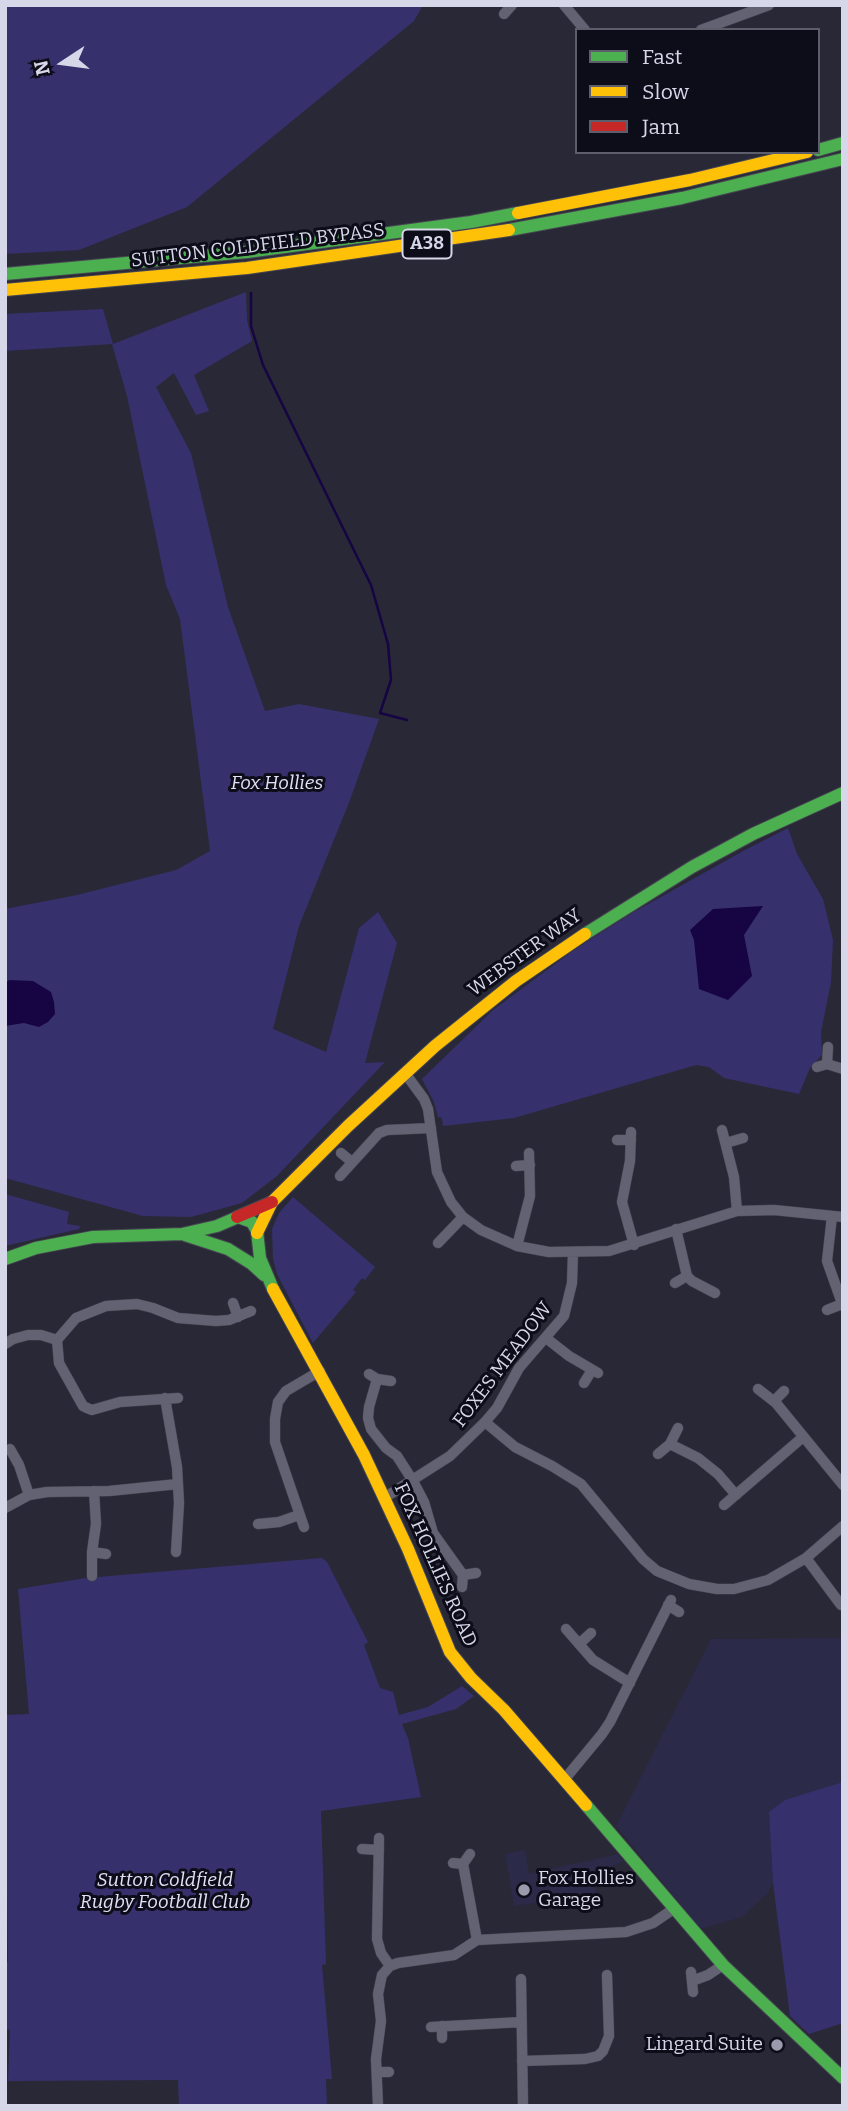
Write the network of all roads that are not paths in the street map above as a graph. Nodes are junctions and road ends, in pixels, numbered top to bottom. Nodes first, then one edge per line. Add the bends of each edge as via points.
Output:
1 (512, 5) edge
2 (564, 5) edge
3 (769, 5) edge
4 (504, 14) dead end
5 (584, 28) edge
6 (706, 28) edge
7 (843, 143) edge
8 (820, 149) edge
9 (799, 154) edge
10 (843, 159) edge
11 (5, 274) edge
12 (5, 290) edge
13 (843, 793) edge
14 (828, 1048) dead end
15 (843, 1069) edge
16 (405, 1073) junction
17 (431, 1128) junction
18 (722, 1130) dead end
19 (743, 1138) dead end
20 (617, 1140) dead end
21 (726, 1143) junction
22 (341, 1153) dead end
23 (529, 1153) dead end
24 (352, 1163) junction
25 (530, 1165) junction
26 (516, 1166) dead end
27 (341, 1176) dead end
28 (272, 1202) junction
29 (737, 1211) junction
30 (463, 1217) junction
31 (837, 1217) edge
32 (231, 1220) junction
33 (676, 1229) junction
34 (181, 1234) junction
35 (257, 1236) junction
36 (438, 1243) dead end
37 (634, 1245) junction
38 (517, 1246) junction
39 (232, 1251) junction
40 (573, 1252) junction
41 (5, 1259) edge
42 (687, 1276) junction
43 (267, 1278) junction
44 (675, 1283) dead end
45 (715, 1293) dead end
46 (233, 1303) dead end
47 (843, 1305) edge
48 (827, 1310) dead end
49 (251, 1311) dead end
50 (238, 1317) junction
51 (546, 1338) junction
52 (57, 1340) junction
53 (5, 1344) edge
54 (320, 1371) junction
55 (391, 1381) dead end
56 (584, 1383) dead end
57 (758, 1389) dead end
58 (785, 1391) dead end
59 (165, 1398) junction
60 (178, 1398) dead end
61 (774, 1401) junction
62 (485, 1422) junction
63 (678, 1428) dead end
64 (803, 1437) junction
65 (670, 1444) junction
66 (10, 1446) edge
67 (658, 1454) dead end
68 (413, 1482) junction
69 (178, 1484) junction
70 (843, 1485) edge
71 (94, 1491) junction
72 (29, 1495) junction
73 (736, 1495) junction
74 (384, 1498) junction
75 (724, 1505) dead end
76 (5, 1508) edge
77 (299, 1515) junction
78 (258, 1524) dead end
79 (843, 1526) edge
80 (304, 1527) dead end
81 (191, 1531) dead end
82 (178, 1532) junction
83 (92, 1552) junction
84 (176, 1552) dead end
85 (106, 1554) dead end
86 (806, 1558) junction
87 (476, 1573) dead end
88 (463, 1575) junction
89 (92, 1576) dead end
90 (462, 1587) dead end
91 (841, 1605) dead end
92 (679, 1612) dead end
93 (566, 1629) dead end
94 (591, 1633) dead end
95 (579, 1644) junction
96 (630, 1683) junction
97 (564, 1780) junction
98 (379, 1838) dead end
99 (362, 1849) dead end
100 (379, 1850) junction
101 (470, 1854) dead end
102 (675, 1908) junction
103 (477, 1940) junction
104 (723, 1965) junction
105 (390, 1966) junction
106 (604, 1983) dead end
107 (518, 1986) dead end
108 (694, 1992) dead end
109 (521, 2022) junction
110 (442, 2038) dead end
111 (522, 2061) junction
112 (389, 2071) dead end
113 (377, 2072) junction
114 (843, 2078) edge
115 (377, 2106) edge
116 (523, 2106) edge

1 - 4 street
2 - 5 street
3 - 6 street
7 - 8 main road
9 - 11 main road, SUTTON COLDFIELD BYPASS / A38 via 677,183 458,224 247,252
10 - 12 main road, SUTTON COLDFIELD BYPASS / A38 via 669,200 467,238 247,268
13 - 16 main road, WEBSTER WAY via 752,834 630,903 516,981
14 - 15 street via 822,1065
16 - 17 street via 424,1099
16 - 28 main road, WEBSTER WAY
17 - 24 street via 379,1133
17 - 30 street via 442,1187
18 - 21 street
19 - 21 street
20 - 37 street via 631,1136 622,1202
21 - 29 street
22 - 24 street
23 - 25 street
24 - 27 street
25 - 26 street
25 - 38 street via 530,1196
28 - 32 main road, WEBSTER WAY
28 - 35 main road, WEBSTER WAY
29 - 31 street
29 - 33 street
30 - 36 street
30 - 38 street
31 - 47 street via 827,1261
32 - 34 main road, WEBSTER WAY
32 - 35 main road via 244,1217 252,1222
32 - 39 main road via 222,1236
33 - 37 street
33 - 42 street
34 - 39 main road
34 - 41 main road via 93,1237
35 - 39 main road via 249,1250
35 - 43 main road, FOX HOLLIES ROAD
37 - 40 street
38 - 40 street
39 - 43 main road, FOX HOLLIES ROAD
40 - 51 street, FOXES MEADOW via 567,1309
42 - 44 street
42 - 45 street
43 - 54 main road, FOX HOLLIES ROAD
46 - 50 street
47 - 48 street
49 - 50 street
50 - 52 street via 190,1320 121,1304 76,1318
51 - 56 street via 595,1372
51 - 62 street, FOXES MEADOW via 519,1368
52 - 53 street via 28,1335
52 - 59 street via 59,1363 83,1406 92,1410
54 - 74 main road, FOX HOLLIES ROAD
54 - 77 street via 286,1391 275,1419 275,1442
55 - 68 street via 373,1376 368,1418 371,1429
57 - 61 street
58 - 61 street
59 - 60 street
59 - 69 street
61 - 64 street
62 - 68 street, FOXES MEADOW via 450,1456
62 - 86 street via 515,1447 581,1484 643,1559 675,1580 702,1588 734,1589 768,1580
63 - 65 street
64 - 70 street
64 - 73 street
65 - 67 street
65 - 73 street via 698,1458
66 - 72 street
68 - 74 street, FOXES MEADOW
68 - 88 street via 433,1533
69 - 71 street
69 - 82 street
71 - 72 street
71 - 83 street
72 - 76 street
73 - 75 street
74 - 97 main road, FOX HOLLIES ROAD via 450,1652
77 - 78 street
77 - 80 street
79 - 86 street
81 - 82 street
82 - 84 street
83 - 85 street
83 - 89 street
86 - 91 street via 827,1598
87 - 88 street
88 - 90 street
92 - 96 street via 669,1602
93 - 95 street
94 - 95 street
95 - 96 street via 604,1669
96 - 97 street via 602,1734
97 - 102 main road, FOX HOLLIES ROAD
98 - 100 street
99 - 100 street
100 - 105 street via 377,1945
101 - 103 street via 458,1863
102 - 103 street via 653,1923 626,1932
102 - 104 main road, FOX HOLLIES ROAD
103 - 105 street via 454,1955
104 - 108 street via 708,1975 691,1976
104 - 114 main road, FOX HOLLIES ROAD
105 - 113 street via 379,1984
106 - 111 street via 609,2036 598,2056
107 - 109 street
109 - 110 street via 436,2026
109 - 111 street
111 - 116 street
112 - 113 street
113 - 115 street

